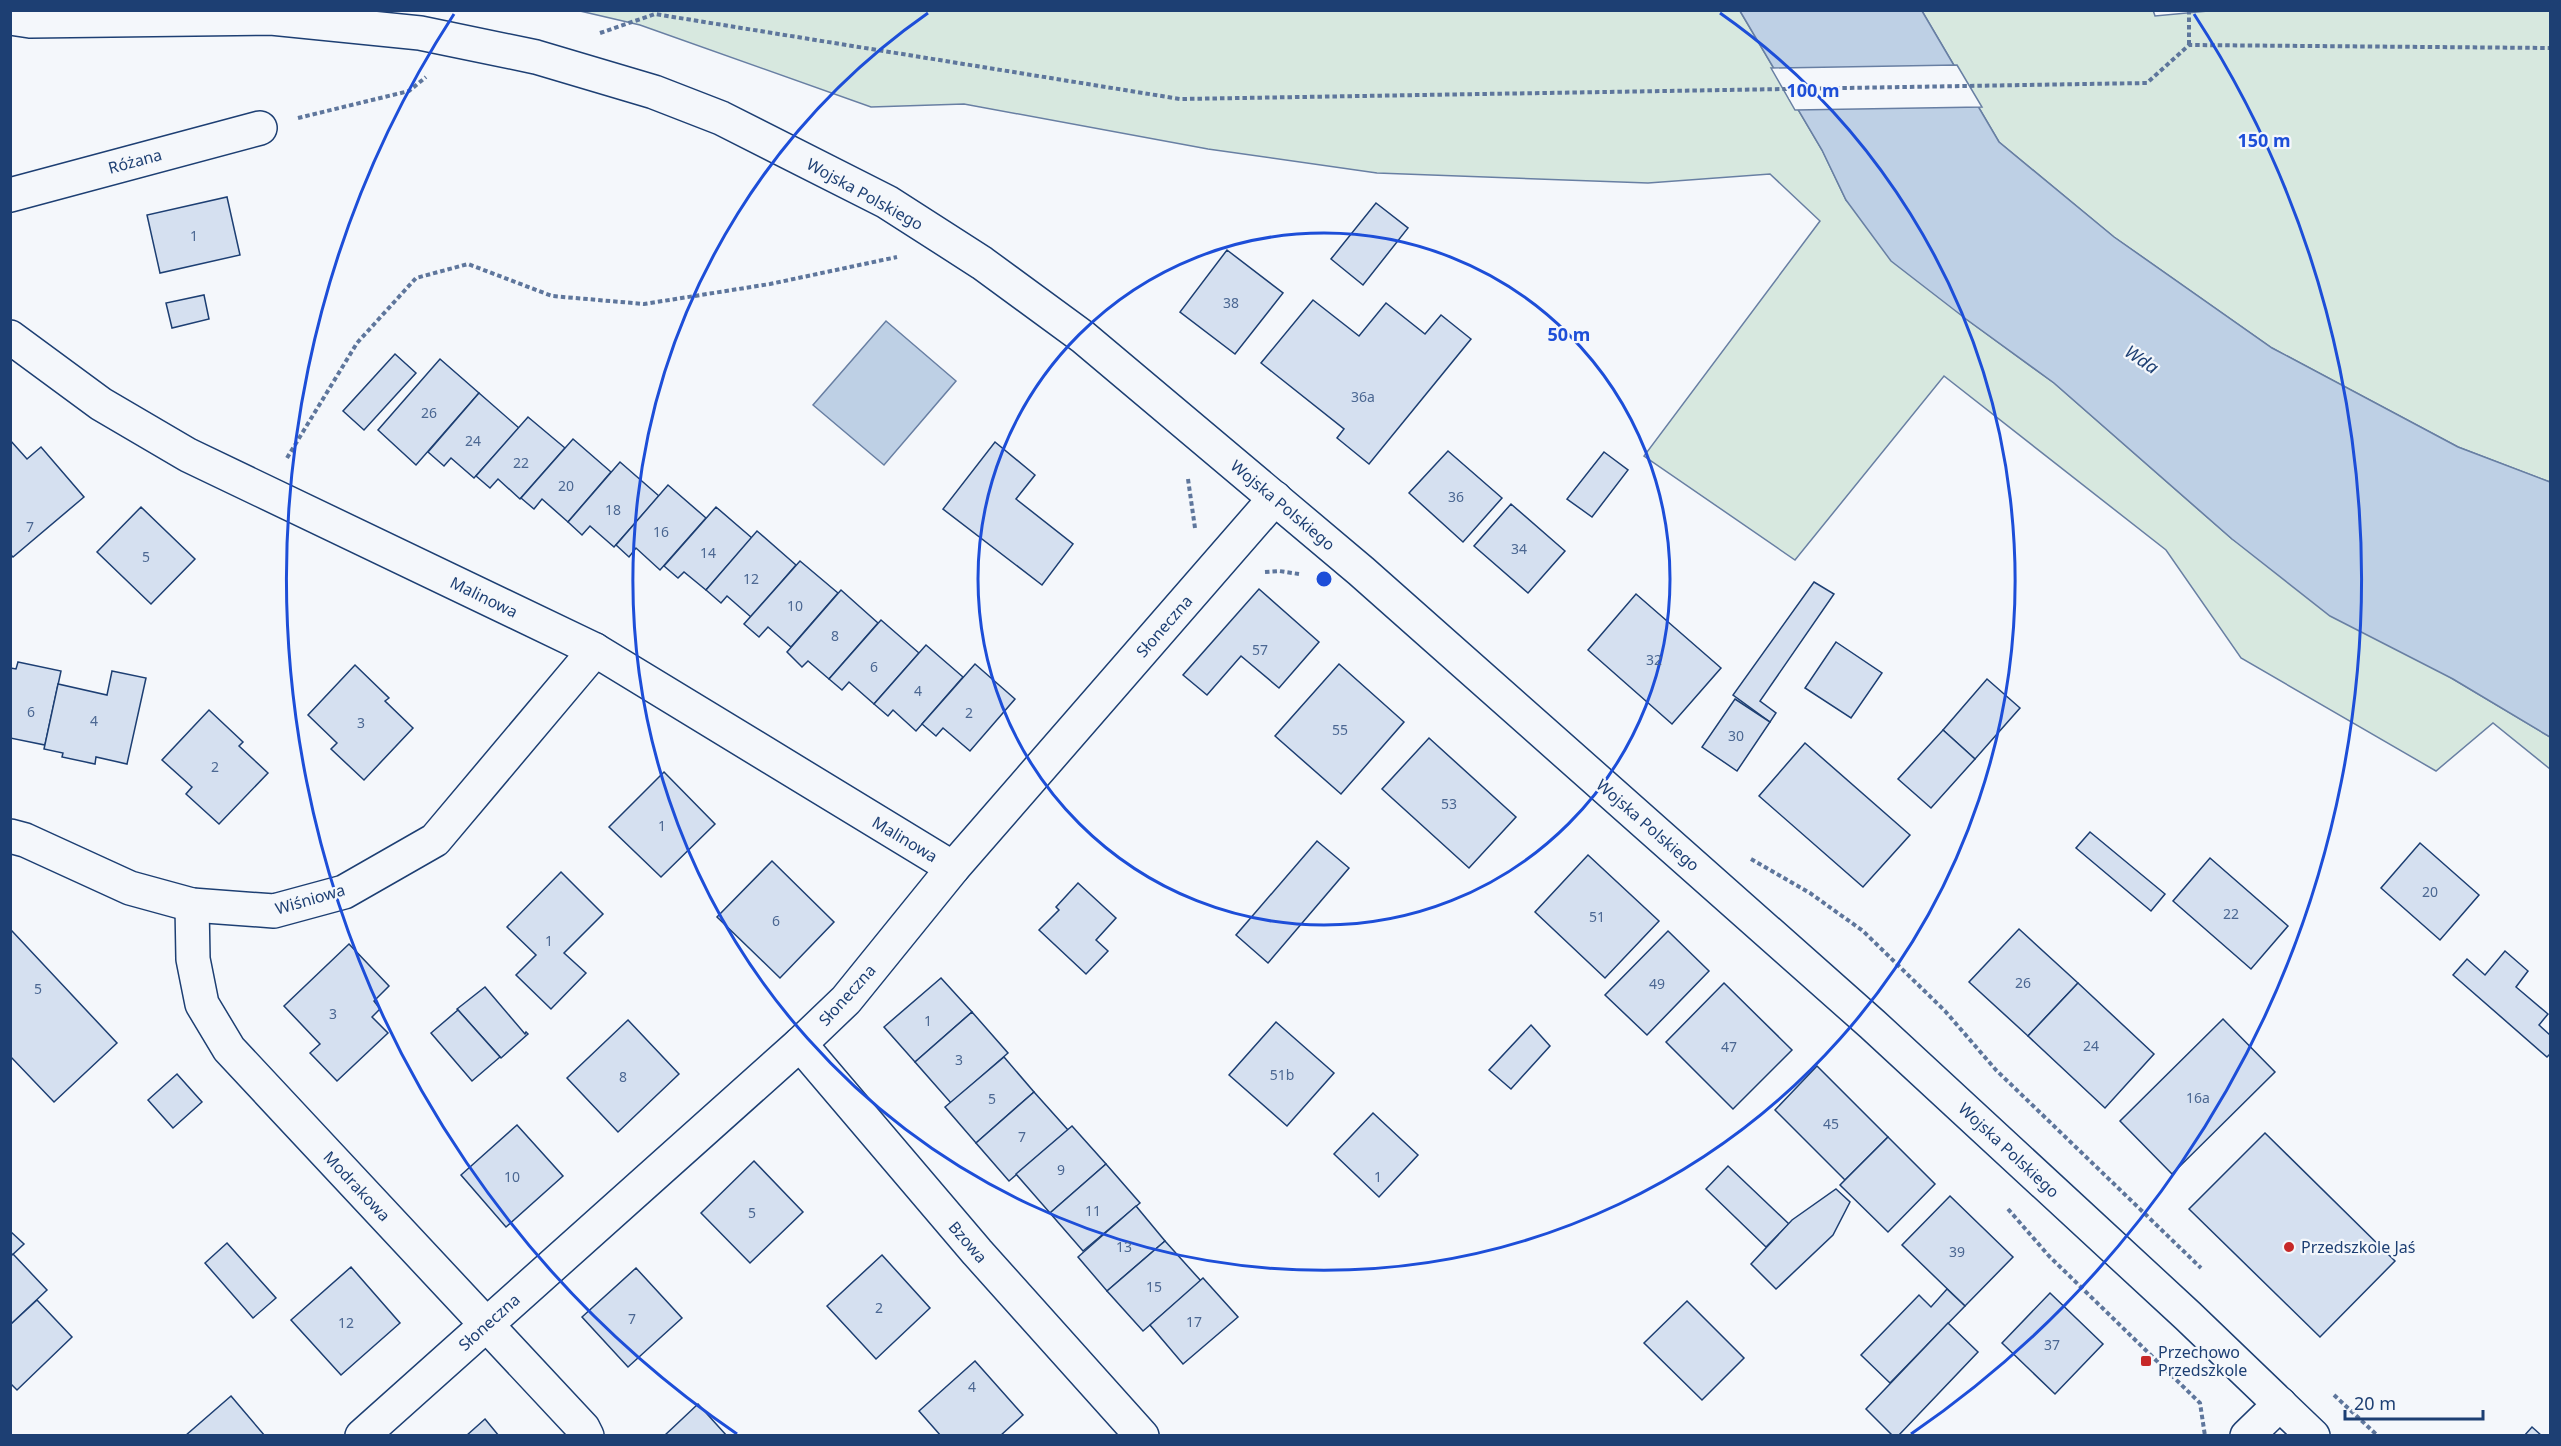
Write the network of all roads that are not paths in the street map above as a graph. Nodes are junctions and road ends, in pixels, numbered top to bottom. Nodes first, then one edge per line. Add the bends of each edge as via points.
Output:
1 (17, 22) edge
2 (260, 128) road end
3 (10, 195) edge
4 (10, 337) edge
5 (1275, 498) junction
6 (595, 650) junction
7 (10, 836) edge
8 (953, 868) junction
9 (192, 905) junction
10 (800, 1044) junction
11 (487, 1324) junction
12 (2280, 1404) junction
13 (362, 1436) edge
14 (587, 1436) edge
15 (1142, 1436) edge
16 (2247, 1436) edge
17 (2313, 1436) edge

1 - 5 street, Wojska Polskiego via 271,18 420,33 536,57 654,92 721,118 887,202 982,263 1083,337
2 - 3 street, Różana
4 - 6 street, Malinowa via 101,404 188,455
5 - 8 street, Słoneczna
5 - 12 street, Wojska Polskiego via 1872,1024
6 - 8 street, Malinowa
6 - 9 street, Wiśniowa via 435,840 344,892 274,911
7 - 9 street, Wiśniowa via 130,888
8 - 10 street, Słoneczna via 846,1000
9 - 11 street, Modrakowa via 193,959 202,1004 229,1050
10 - 11 street, Słoneczna
10 - 15 street, Bzowa via 977,1252
11 - 13 street, Słoneczna
11 - 14 street, Modrakowa
12 - 16 street
12 - 17 street, Wojska Polskiego

